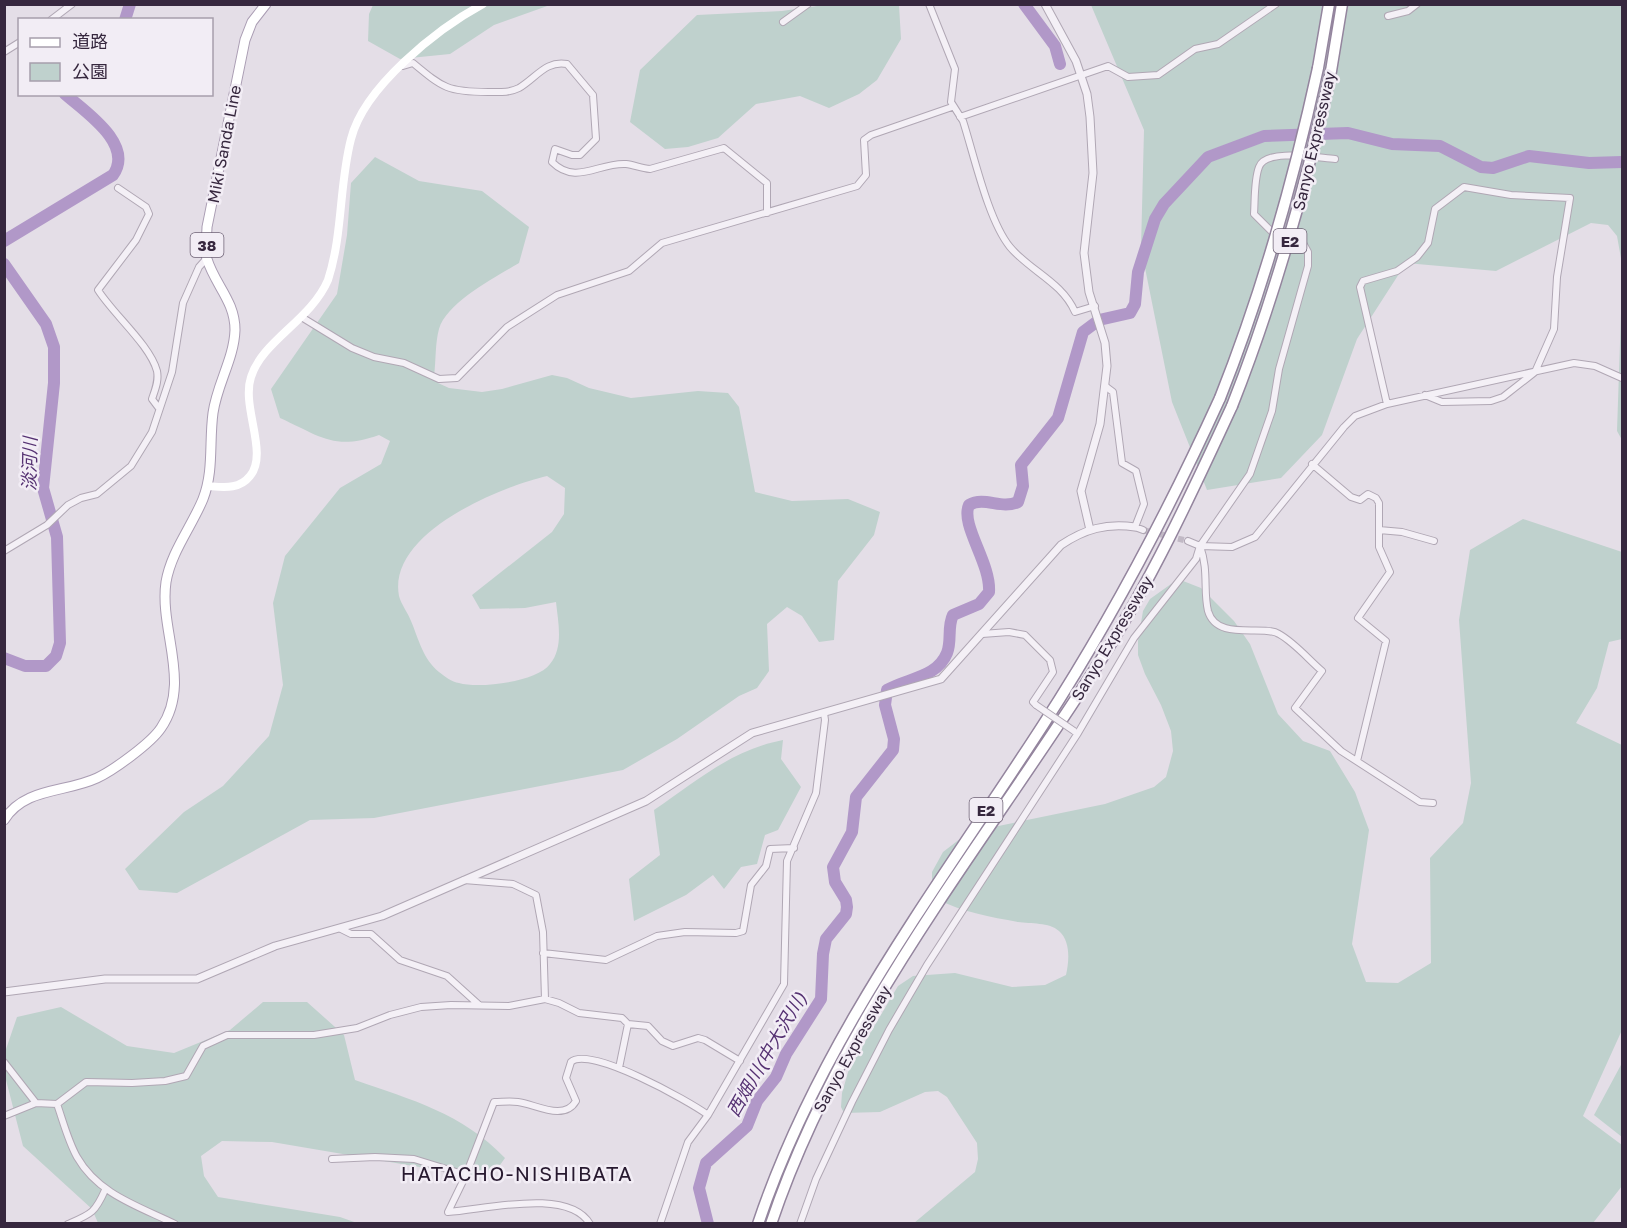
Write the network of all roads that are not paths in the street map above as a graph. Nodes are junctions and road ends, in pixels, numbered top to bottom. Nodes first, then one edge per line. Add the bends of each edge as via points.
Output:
1 (72, 4) edge
2 (266, 4) edge
3 (483, 4) edge
4 (808, 4) edge
5 (929, 4) edge
6 (1045, 4) edge
7 (1276, 4) edge
8 (1329, 4) edge
9 (1342, 4) edge
10 (1417, 4) edge
11 (1388, 16) dead end
12 (54, 18) edge
13 (783, 22) dead end
14 (18, 43) edge
15 (4, 52) edge
16 (403, 66) junction
17 (1082, 77) junction
18 (952, 107) junction
19 (960, 117) junction
20 (1335, 159) dead end
21 (118, 188) dead end
22 (767, 213) junction
23 (207, 258) junction
24 (1096, 309) junction
25 (303, 318) junction
26 (1535, 372) junction
27 (1623, 378) edge
28 (1106, 386) junction
29 (1425, 395) junction
30 (1387, 404) junction
31 (158, 407) junction
32 (1312, 464) junction
33 (207, 486) junction
34 (1135, 527) junction
35 (1090, 530) junction
36 (1379, 530) junction
37 (1143, 531) tunnel mouth
38 (1188, 541) tunnel mouth
39 (1434, 541) dead end
40 (1200, 546) junction
41 (4, 551) edge
42 (982, 634) junction
43 (824, 713) junction
44 (1076, 732) junction
45 (1357, 761) junction
46 (1432, 803) dead end
47 (4, 820) edge
48 (794, 848) junction
49 (463, 880) junction
50 (341, 930) junction
51 (543, 953) junction
52 (4, 992) edge
53 (545, 999) junction
54 (478, 1004) junction
55 (628, 1024) junction
56 (741, 1061) junction
57 (4, 1062) edge
58 (620, 1068) junction
59 (36, 1103) junction
60 (57, 1104) junction
61 (708, 1115) junction
62 (4, 1116) edge
63 (332, 1159) dead end
64 (466, 1175) junction
65 (105, 1190) junction
66 (68, 1224) edge
67 (175, 1224) edge
68 (590, 1224) edge
69 (660, 1224) edge
70 (758, 1224) edge
71 (771, 1224) edge
72 (800, 1224) edge

1 - 12 street
2 - 23 main road, Miki Sanda Line / 38 via 252,22 240,61 207,227
3 - 16 main road via 450,24
4 - 13 street
5 - 18 street via 954,69
6 - 17 street
7 - 17 street via 1218,44 1195,49 1158,75 1128,77 1108,66
8 - 70 highway, Sanyo Expressway / E2, bridge via 1299,158 1275,245 1220,399 1167,513 1122,598 1043,726 890,955 837,1045 789,1141
9 - 71 highway, Sanyo Expressway / E2, bridge via 1312,160 1288,247 1232,406 1134,606 900,962 849,1049 800,1146
10 - 11 street via 1408,11
14 - 15 street
16 - 22 street via 413,63 444,87 458,92 506,92 517,89 553,63 567,64 593,95 596,139 580,155 555,149 552,162 557,166 569,173 627,164 650,169 724,148 767,183
16 - 25 main road via 375,91 356,122 332,268 320,297
17 - 19 street
17 - 24 street via 1090,117 1093,173 1084,253 1089,292
18 - 19 street
18 - 22 street via 871,135 864,141 866,175 857,186
19 - 24 street via 1008,245 1065,293 1075,312
20 - 40 street via 1277,155 1259,166 1254,214 1274,234 1303,243 1308,266 1279,369 1272,411 1250,474
21 - 31 street via 146,207 149,214 136,240 98,290 130,328 156,369 158,378 152,399
22 - 25 street via 662,243 630,270 557,295 507,327 457,378 439,379 404,363 367,354
23 - 31 street via 183,303 172,372
23 - 33 main road, Miki Sanda Line / 38 via 230,302 235,326 232,351 213,412
24 - 28 street via 1107,366
25 - 33 main road via 261,358 251,376 255,468 243,483 234,487
26 - 27 street via 1585,363
26 - 29 street
26 - 29 street via 1503,397 1491,401 1442,402
26 - 30 street via 1554,329 1557,278 1570,198 1510,195 1464,187 1435,209 1428,243 1417,257 1397,271 1363,281 1360,287
28 - 34 street via 1113,392 1122,464 1136,471 1144,504
28 - 35 street via 1081,491
29 - 30 street
30 - 32 street via 1355,416
31 - 41 street via 152,432 131,466 97,494 68,505 47,525
32 - 36 street via 1351,497 1360,500 1368,494 1376,498
32 - 40 street via 1255,537 1232,547
33 - 47 main road, Miki Sanda Line / 38 via 166,578 164,599 175,691 161,729 97,778 26,799
34 - 35 street via 1104,525
34 - 37 street
35 - 42 street via 1061,545
36 - 39 street
36 - 45 street via 1379,547 1390,572 1358,618 1386,641
38 - 40 street
40 - 44 street via 1196,559 1134,638
40 - 45 street via 1206,564 1209,612 1215,621 1233,631 1278,633 1322,671 1295,708
42 - 43 street via 941,679
42 - 44 street, bridge via 1024,635 1050,660 1053,672 1033,702
43 - 48 street via 818,783
43 - 49 street via 752,733 646,801
44 - 72 street via 889,1030 816,1179
45 - 46 street via 1420,802
48 - 51 street via 770,849 766,866 750,885 743,930 736,933 657,936 606,960
48 - 56 street via 787,861 784,984
49 - 50 street
49 - 51 street via 513,884 536,895
50 - 52 street via 275,946 196,979 105,979
50 - 54 street via 371,934 400,960 447,976
51 - 53 street
53 - 54 street via 509,1006
53 - 55 street via 579,1013 622,1018
54 - 60 street via 421,1007 357,1028 314,1035 227,1035 203,1046 186,1076 143,1082 86,1082
55 - 56 street via 652,1028 662,1041 673,1046 698,1038 705,1040
55 - 58 street
56 - 61 street
57 - 59 street
58 - 61 street
58 - 64 street via 592,1059 574,1059 566,1078 576,1101 566,1111 494,1102
59 - 60 street
59 - 62 street
60 - 65 street via 76,1155
61 - 69 street via 688,1142
63 - 64 street via 414,1159
64 - 68 street via 448,1212 552,1202 576,1209
65 - 66 street via 97,1209
65 - 67 street

